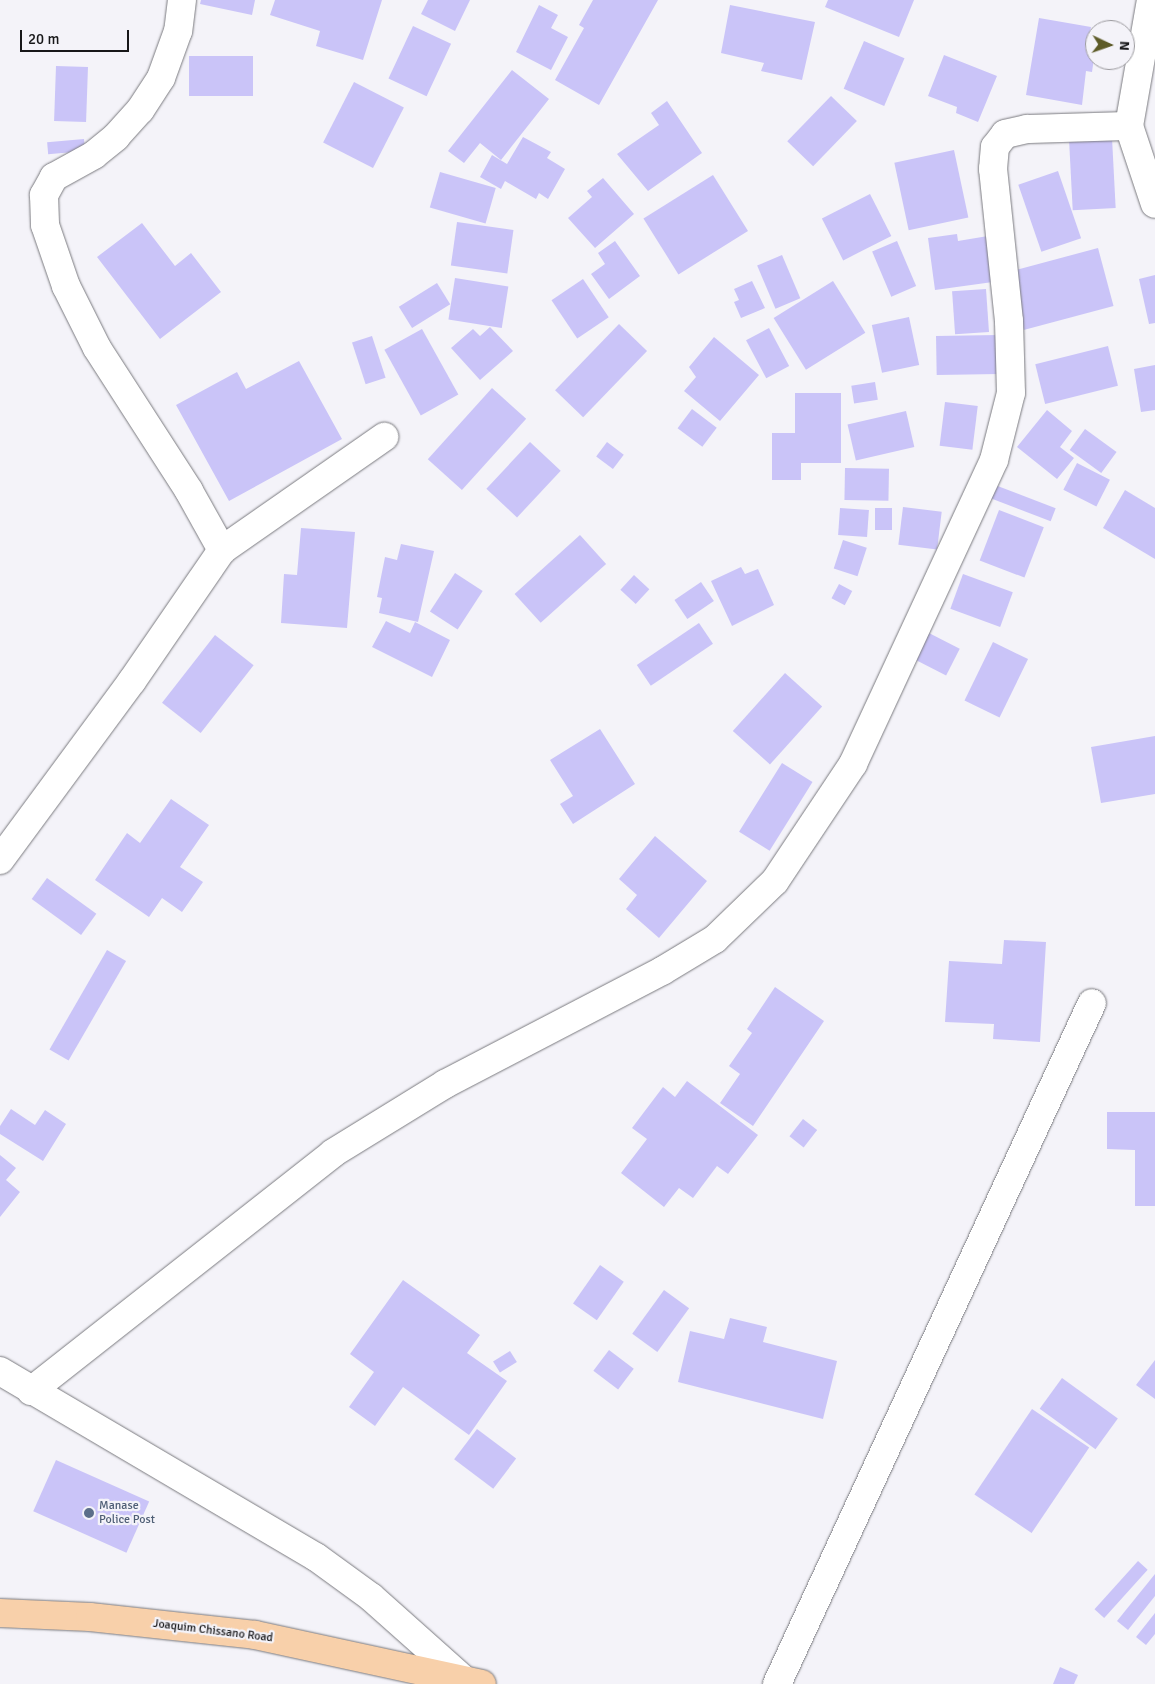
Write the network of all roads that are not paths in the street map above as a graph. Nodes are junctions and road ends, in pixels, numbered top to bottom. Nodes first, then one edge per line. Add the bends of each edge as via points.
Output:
1 (182, 0) edge
2 (1151, 0) edge
3 (1129, 126) junction
4 (1155, 204) edge
5 (384, 437) dead end
6 (222, 550) junction
7 (0, 860) edge
8 (1092, 1003) dead end
9 (0, 1371) edge
10 (31, 1391) junction
11 (0, 1612) edge
12 (472, 1681) edge
13 (777, 1684) edge

1 - 6 street via 178,31 161,78 140,110 116,137 94,155 54,177 44,195 45,225 66,286 97,348 189,491
2 - 3 street
3 - 4 street
3 - 10 street via 1027,129 1005,134 995,147 993,169 1009,321 1011,393 994,460 853,764 775,881 715,939 662,971 445,1084 332,1152
5 - 6 street
6 - 7 street via 132,681
8 - 13 street
9 - 10 street
10 - 12 street via 316,1558 371,1597
11 - 12 highway, Joaquim Chissano Road via 90,1617 255,1635

